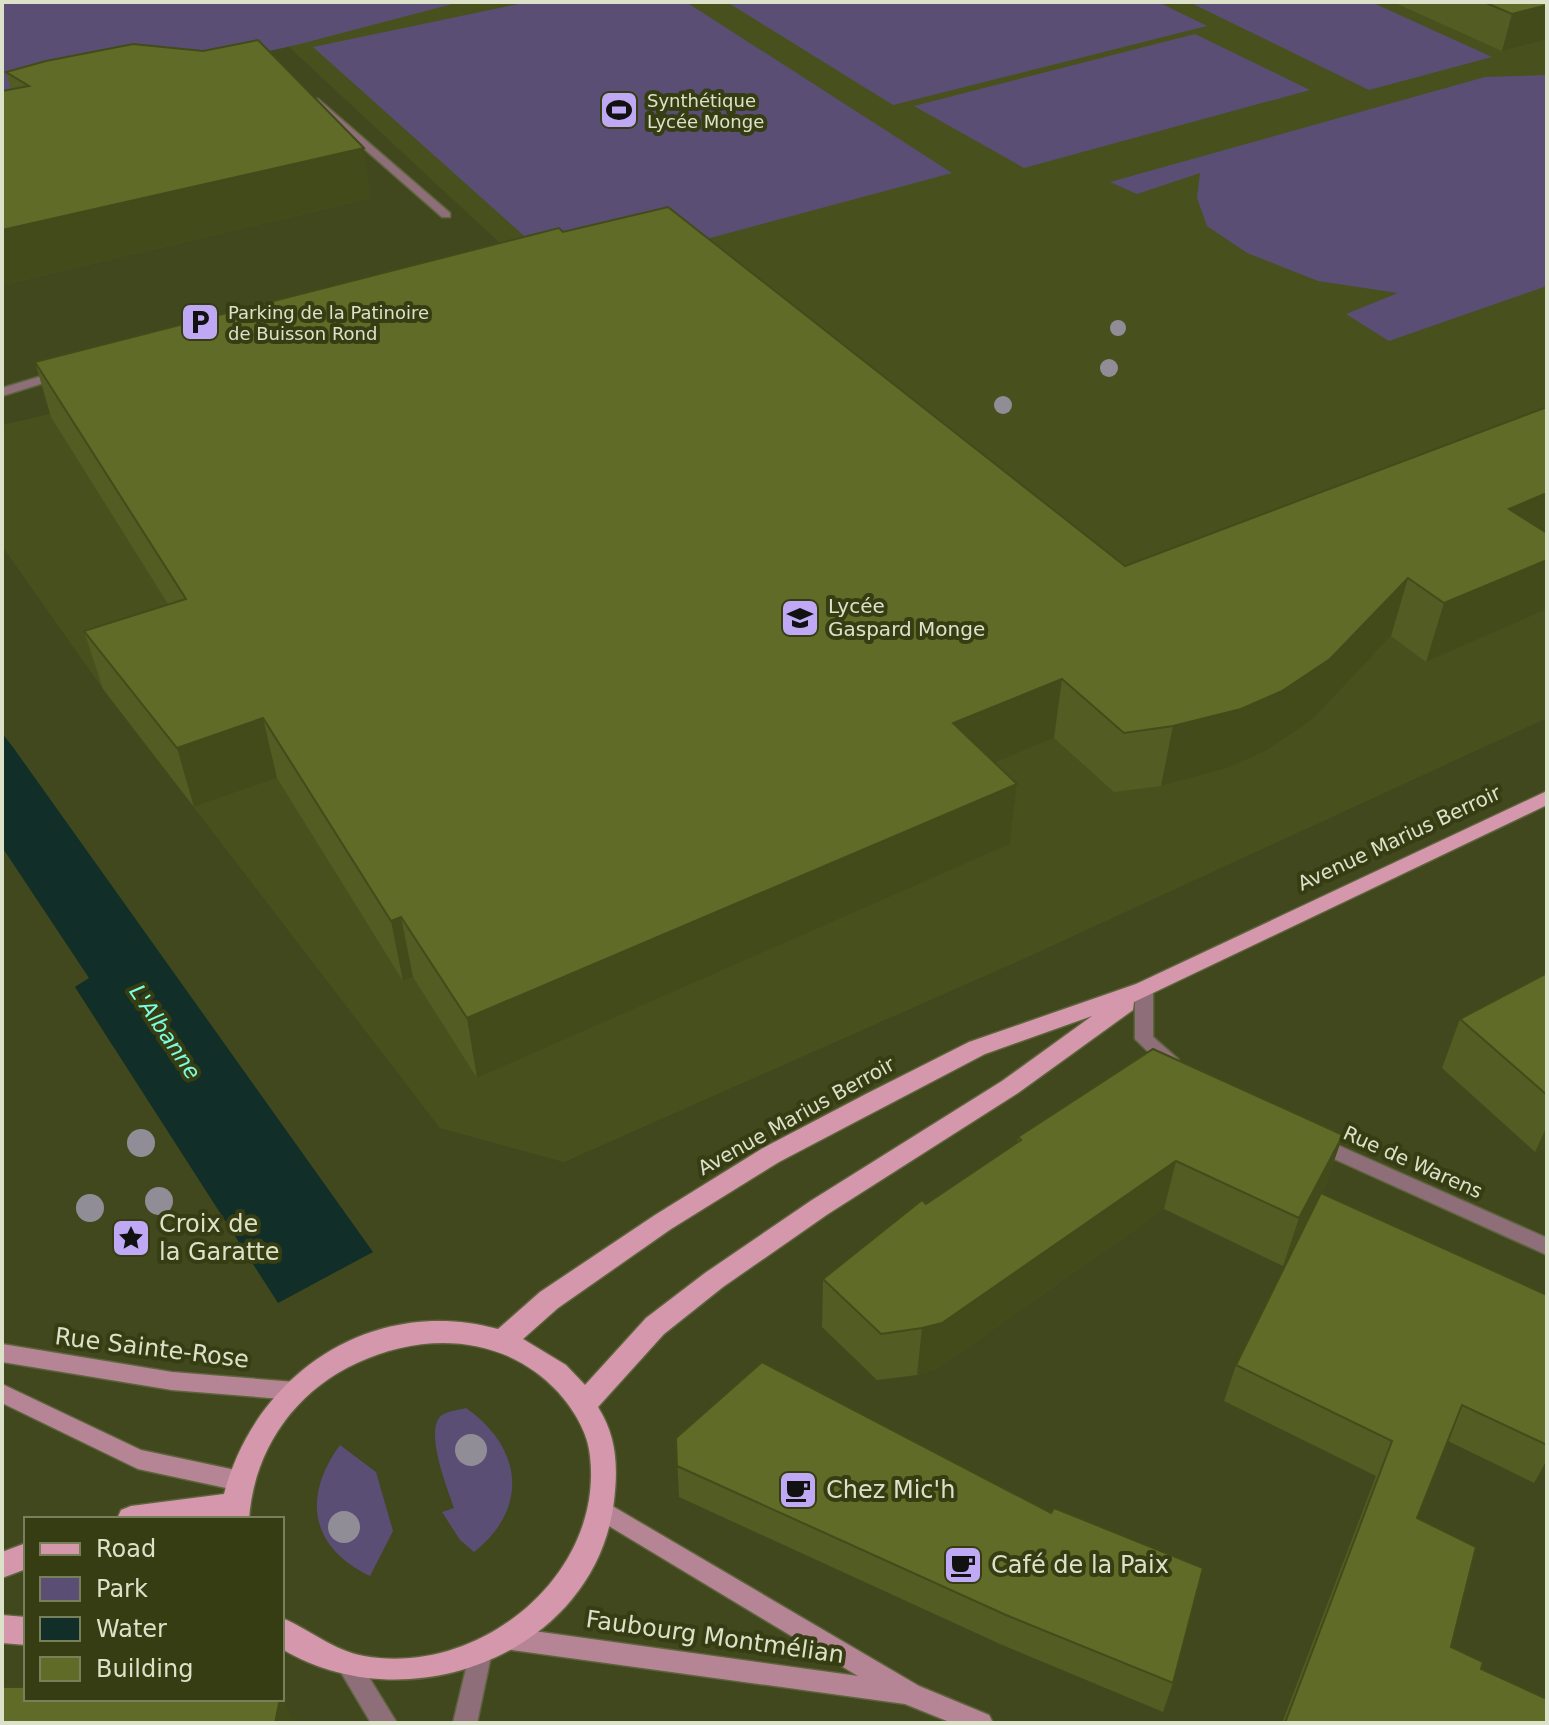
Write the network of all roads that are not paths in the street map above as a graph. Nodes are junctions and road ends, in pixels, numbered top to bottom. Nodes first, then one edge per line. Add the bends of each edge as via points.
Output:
1 (309, 95) edge
2 (446, 215) dead end
3 (72, 371) edge
4 (2, 392) edge
5 (1547, 797) edge
6 (1144, 990) junction
7 (1184, 1075) edge
8 (1304, 1137) edge
9 (1547, 1247) edge
10 (504, 1340) junction
11 (2, 1353) edge
12 (295, 1391) junction
13 (2, 1393) edge
14 (584, 1404) junction
15 (237, 1501) edge
16 (602, 1510) junction
17 (143, 1517) edge
18 (24, 1557) edge
19 (2, 1565) edge
20 (2, 1629) edge
21 (24, 1631) edge
22 (284, 1634) edge
23 (512, 1639) junction
24 (480, 1656) junction
25 (351, 1669) junction
26 (911, 1695) junction
27 (385, 1723) edge
28 (465, 1723) edge
29 (981, 1723) edge

1 - 2 street
3 - 4 street
5 - 6 main road, Avenue Marius Berroir
6 - 7 street via 1144,1039
6 - 10 main road, Avenue Marius Berroir via 977,1048 771,1155 549,1300
6 - 14 main road, Avenue Marius Berroir via 1010,1087 714,1280 655,1326
8 - 9 street, Rue de Warens
10 - 12 main road via 442,1330 412,1333 369,1344 330,1363
10 - 14 main road via 536,1355
11 - 12 street, Rue Sainte-Rose via 172,1381
12 - 15 main road via 261,1433
13 - 15 street
14 - 16 main road via 603,1453
15 - 17 main road
16 - 23 main road via 586,1557 555,1602
16 - 26 street, Faubourg Montmélian
18 - 19 main road
20 - 21 main road
22 - 25 main road via 307,1651
23 - 24 main road
23 - 26 street, Faubourg Montmélian
24 - 25 main road via 436,1670 393,1674
24 - 28 street
25 - 27 street
26 - 29 street, Faubourg Montmélian

